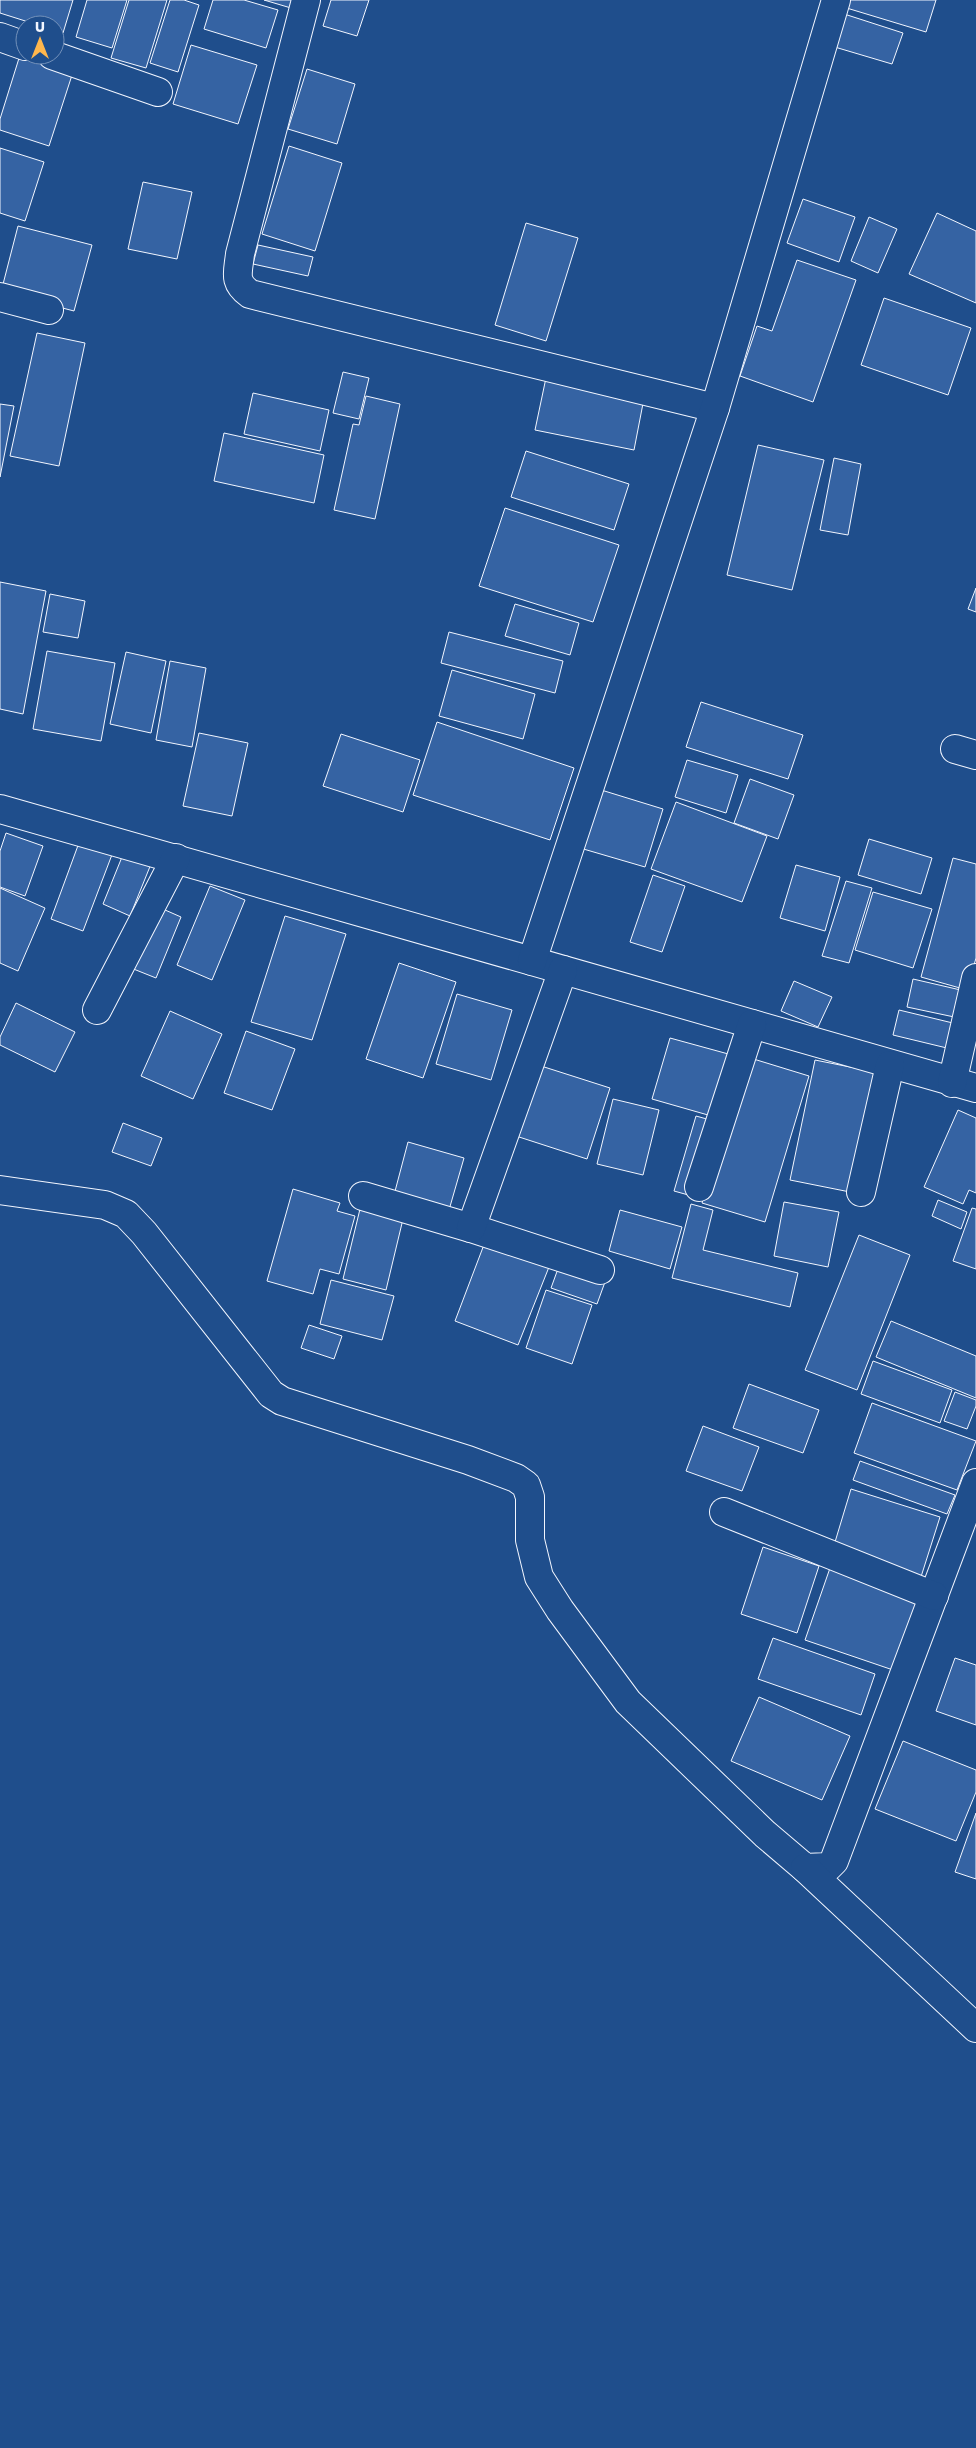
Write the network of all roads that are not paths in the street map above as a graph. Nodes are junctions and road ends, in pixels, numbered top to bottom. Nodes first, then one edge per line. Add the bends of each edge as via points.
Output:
1 (306, 0) edge
2 (836, 0) edge
3 (0, 37) edge
4 (15, 42) edge
5 (65, 60) edge
6 (158, 92) dead end
7 (0, 297) edge
8 (49, 310) dead end
9 (716, 408) junction
10 (0, 809) edge
11 (176, 858) junction
12 (532, 961) junction
13 (563, 970) junction
14 (976, 978) edge
15 (97, 1010) dead end
16 (752, 1024) junction
17 (890, 1065) junction
18 (964, 1086) edge
19 (699, 1187) dead end
20 (0, 1190) edge
21 (861, 1192) dead end
22 (363, 1196) dead end
23 (471, 1228) junction
24 (600, 1270) dead end
25 (976, 1483) edge
26 (724, 1512) dead end
27 (934, 1596) junction
28 (805, 1868) junction
29 (976, 2028) edge

1 - 9 street via 240,254 237,276 240,286 250,294
2 - 9 street
3 - 4 street
5 - 6 street
7 - 8 street
9 - 12 street
10 - 11 street
11 - 12 street
11 - 15 street
12 - 13 street
13 - 16 street
13 - 23 street
14 - 18 street
16 - 17 street
16 - 19 street
17 - 18 street
17 - 21 street
20 - 28 street via 105,1205 126,1214 266,1388 282,1401 468,1460 526,1485 530,1497 530,1540 539,1577 566,1618 628,1702 765,1834
22 - 23 street
23 - 24 street
25 - 27 street
26 - 27 street
27 - 28 street via 834,1861 828,1867
28 - 29 street

